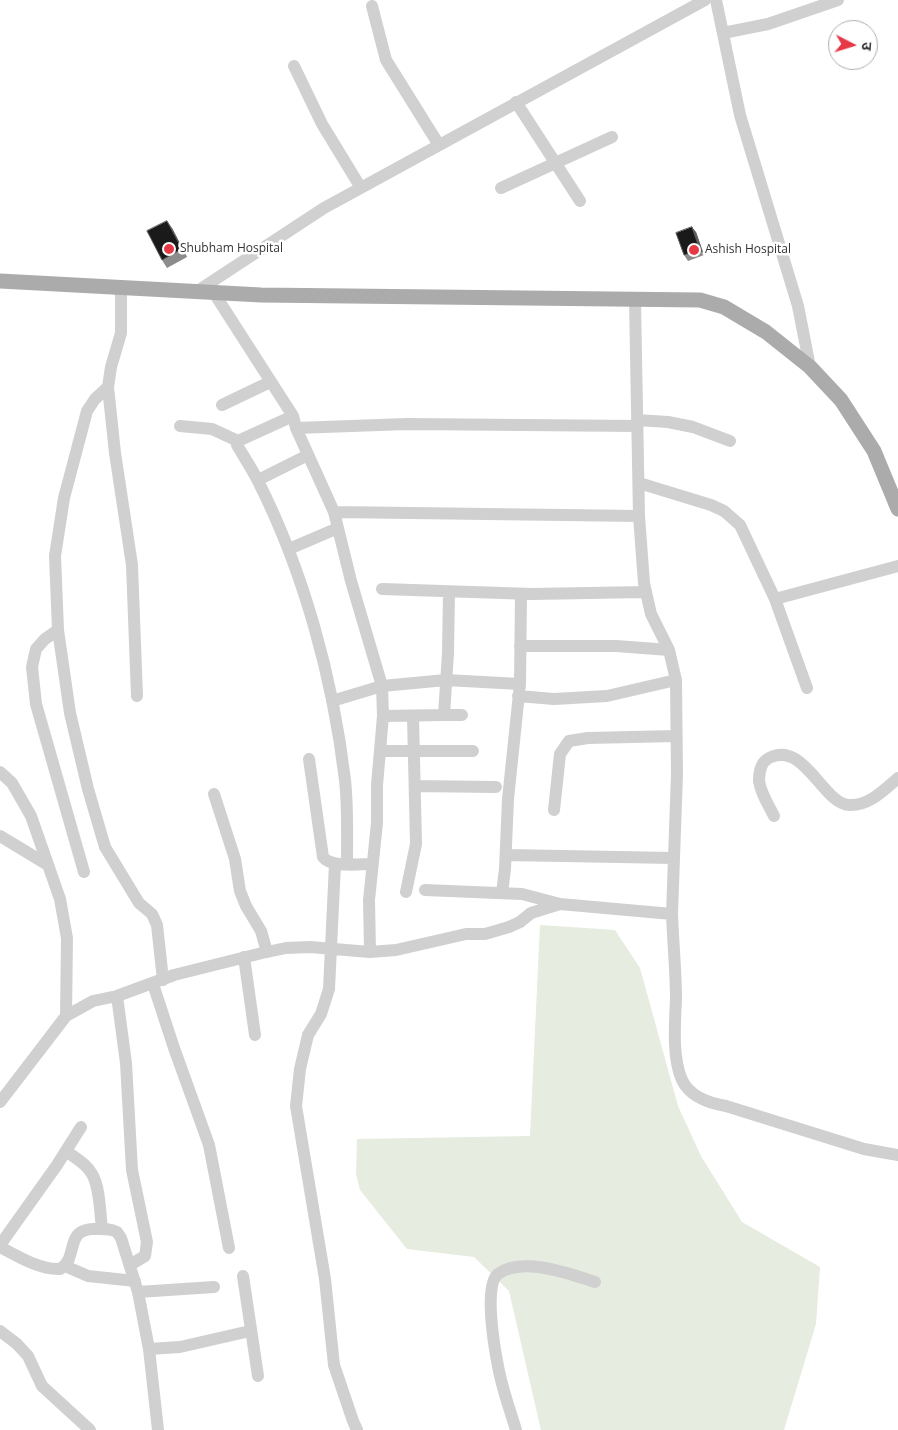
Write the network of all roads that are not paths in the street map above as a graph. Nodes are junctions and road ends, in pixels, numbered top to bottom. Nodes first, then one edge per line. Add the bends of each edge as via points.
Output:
1 (705, 0) edge
2 (716, 0) edge
3 (830, 1) edge
4 (372, 6) dead end
5 (723, 33) junction
6 (294, 66) dead end
7 (516, 102) junction
8 (612, 137) dead end
9 (439, 145) junction
10 (556, 163) junction
11 (361, 188) junction
12 (500, 188) dead end
13 (580, 201) dead end
14 (0, 281) edge
15 (121, 288) junction
16 (196, 292) junction
17 (214, 293) junction
18 (634, 300) junction
19 (810, 367) junction
20 (270, 382) junction
21 (108, 387) junction
22 (222, 405) dead end
23 (295, 422) junction
24 (637, 423) junction
25 (180, 426) dead end
26 (238, 441) junction
27 (730, 441) dead end
28 (308, 455) junction
29 (258, 480) junction
30 (639, 483) junction
31 (898, 509) edge
32 (334, 512) junction
33 (640, 516) junction
34 (338, 528) junction
35 (289, 549) junction
36 (898, 566) edge
37 (382, 590) dead end
38 (444, 591) junction
39 (645, 592) junction
40 (521, 594) junction
41 (775, 599) junction
42 (58, 630) junction
43 (520, 646) junction
44 (669, 650) junction
45 (446, 680) junction
46 (676, 680) junction
47 (382, 686) junction
48 (808, 688) dead end
49 (519, 690) junction
50 (137, 696) dead end
51 (332, 701) junction
52 (444, 715) junction
53 (462, 715) dead end
54 (383, 716) junction
55 (414, 716) junction
56 (676, 736) junction
57 (414, 750) junction
58 (380, 751) junction
59 (473, 751) dead end
60 (309, 759) dead end
61 (0, 772) edge
62 (898, 778) edge
63 (415, 786) junction
64 (496, 786) dead end
65 (214, 794) dead end
66 (554, 810) dead end
67 (774, 816) dead end
68 (0, 836) edge
69 (506, 855) junction
70 (674, 858) junction
71 (341, 864) junction
72 (372, 864) junction
73 (48, 865) junction
74 (84, 872) dead end
75 (425, 890) dead end
76 (406, 892) dead end
77 (502, 893) junction
78 (560, 904) junction
79 (672, 914) junction
80 (331, 950) junction
81 (267, 952) junction
82 (370, 952) junction
83 (244, 957) junction
84 (158, 982) junction
85 (116, 996) junction
86 (66, 1016) junction
87 (255, 1035) dead end
88 (0, 1102) edge
89 (81, 1127) dead end
90 (66, 1151) junction
91 (898, 1155) edge
92 (102, 1229) junction
93 (0, 1246) edge
94 (229, 1248) dead end
95 (130, 1265) junction
96 (65, 1266) junction
97 (243, 1276) dead end
98 (595, 1282) dead end
99 (136, 1286) junction
100 (214, 1287) dead end
101 (0, 1331) edge
102 (250, 1331) junction
103 (149, 1349) junction
104 (258, 1376) dead end
105 (90, 1430) edge
106 (158, 1430) edge
107 (357, 1430) edge
108 (516, 1430) edge

1 - 7 street
2 - 5 street
3 - 5 street via 768,24
4 - 9 street via 386,60
5 - 19 street via 740,115 798,306
6 - 11 street via 322,124
7 - 9 street
7 - 10 street
8 - 10 street
9 - 11 street
10 - 12 street
10 - 13 street
11 - 16 street via 324,208
14 - 15 main road
15 - 16 main road
15 - 21 street via 121,333
16 - 17 main road
17 - 18 main road
17 - 20 street
18 - 19 main road via 700,300 724,307 766,332
18 - 24 street
19 - 31 main road via 841,400 874,451
20 - 22 street
20 - 23 street
21 - 42 street via 88,411 64,498 55,556
21 - 50 street via 132,565
23 - 24 street
23 - 26 street
23 - 28 street
24 - 27 street via 668,422
24 - 30 street
25 - 26 street via 212,429
26 - 29 street via 237,445
28 - 29 street
28 - 32 street
29 - 35 street
30 - 33 street
30 - 41 street via 711,505 735,520
32 - 33 street
32 - 34 street
33 - 39 street
34 - 35 street
34 - 47 street
35 - 51 street via 310,610
36 - 41 street
37 - 38 street
38 - 40 street
38 - 45 street
39 - 40 street
39 - 44 street via 651,614
40 - 43 street
41 - 48 street
42 - 74 street via 36,648 32,667 36,704
42 - 84 street via 70,713 105,847 139,903 157,925
43 - 44 street via 616,646
43 - 49 street
44 - 46 street
45 - 47 street
45 - 49 street
45 - 52 street
46 - 49 street via 607,696 554,699
46 - 56 street
47 - 51 street
47 - 54 street
49 - 69 street
51 - 71 street via 345,781
52 - 53 street
52 - 55 street
54 - 55 street
54 - 58 street
55 - 57 street
56 - 66 street via 569,741 560,754
56 - 70 street
57 - 58 street
57 - 59 street
57 - 63 street
58 - 72 street
60 - 71 street via 321,851 327,862
61 - 73 street via 12,783 31,816
62 - 67 street via 869,801 847,805 837,802 798,761 782,755 770,757 765,760 759,776 760,789
63 - 64 street
63 - 76 street via 416,844
65 - 81 street via 235,859 240,891 261,931
68 - 73 street
69 - 70 street
69 - 77 street
70 - 79 street
71 - 72 street
71 - 80 street
72 - 82 street
73 - 86 street via 60,899 68,938
75 - 77 street
77 - 78 street via 528,895
78 - 79 street
78 - 82 street via 485,934 466,934 396,950
79 - 91 street via 678,1068 682,1081 695,1096 864,1149
80 - 81 street via 310,947
80 - 82 street
80 - 107 street via 329,988 321,1014 308,1035 296,1106 325,1278 334,1365
81 - 83 street
83 - 84 street
83 - 87 street
84 - 85 street
84 - 94 street via 174,1048 209,1145
85 - 86 street via 93,1002
85 - 95 street via 126,1063 132,1170 147,1242 145,1256
86 - 88 street
89 - 90 street
90 - 92 street via 92,1173 96,1181
90 - 93 street
92 - 95 street via 117,1232
92 - 96 street via 78,1233
93 - 96 street via 50,1269
95 - 99 street
96 - 99 street via 88,1276
97 - 102 street
98 - 108 street via 551,1268 526,1267 508,1269 497,1275 492,1284 490,1302 499,1371
99 - 100 street
99 - 103 street
101 - 105 street via 28,1356 42,1386
102 - 103 street
102 - 104 street
103 - 106 street

